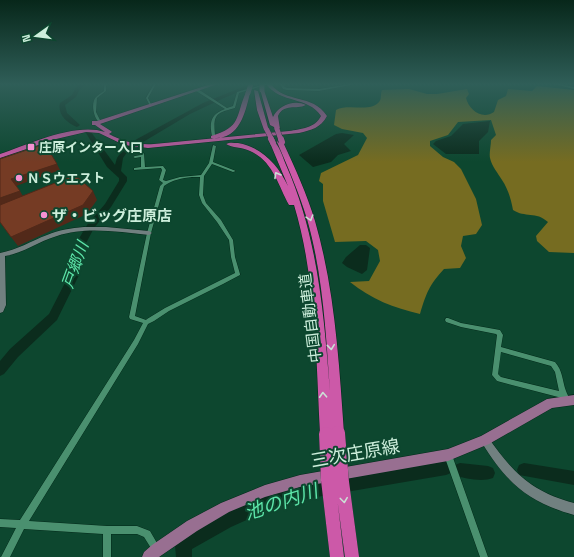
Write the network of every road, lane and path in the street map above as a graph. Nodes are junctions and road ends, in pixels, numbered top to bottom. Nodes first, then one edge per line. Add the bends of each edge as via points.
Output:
1 (95, 110) edge
2 (132, 110) edge
3 (136, 110) edge
4 (225, 110) edge
5 (243, 110) edge
6 (260, 110) edge
7 (269, 110) edge
8 (281, 110) edge
9 (315, 110) edge
10 (319, 110) edge
11 (124, 114) junction
12 (96, 122) junction
13 (276, 129) junction
14 (109, 134) junction
15 (213, 135) dead end
16 (56, 137) junction
17 (192, 142) junction
18 (278, 142) junction
19 (214, 146) dead end
20 (0, 153) edge
21 (0, 156) edge
22 (135, 157) dead end
23 (211, 163) junction
24 (143, 168) junction
25 (135, 170) dead end
26 (234, 171) dead end
27 (202, 176) junction
28 (166, 183) junction
29 (149, 233) junction
30 (309, 249) junction
31 (1, 255) edge
32 (0, 310) edge
33 (448, 320) dead end
34 (146, 322) junction
35 (498, 349) junction
36 (568, 398) edge
37 (332, 434) junction
38 (485, 440) junction
39 (448, 455) junction
40 (574, 509) edge
41 (0, 523) edge
42 (22, 525) junction
43 (107, 530) junction
44 (153, 553) edge
45 (5, 557) edge
46 (107, 557) edge
47 (337, 557) edge
48 (352, 557) edge
49 (484, 557) edge

1 - 12 street
2 - 12 highway
3 - 11 highway
4 - 15 street via 212,118
5 - 17 highway, bridge via 234,130
6 - 18 highway, 中国自動車道, bridge via 267,130
7 - 13 highway, 中国自動車道
8 - 13 highway via 276,113 274,120
9 - 17 highway via 318,118 314,123 294,130
10 - 17 highway via 324,116 321,121 289,133
11 - 12 highway
11 - 14 highway via 111,123
12 - 14 highway
12 - 16 highway
12 - 20 highway
13 - 18 highway, 中国自動車道, bridge
14 - 16 highway via 88,130
14 - 17 highway via 120,142 146,145
16 - 21 highway
30 -> 17 highway via 290,198 264,156 240,145
18 - 30 highway, 中国自動車道
18 -> 37 highway, 中国自動車道 via 292,169 310,216 318,249 332,350
19 - 23 street
22 - 24 street via 143,155
23 - 26 street
23 - 27 street
24 - 25 street
24 - 28 street via 162,167 164,170 161,180
27 - 28 street via 173,179
27 - 34 street via 201,195 231,240 238,274 168,308 155,319
28 - 29 street via 162,186
29 - 31 street via 78,230 63,232
29 - 34 street via 132,317
37 -> 30 highway, 中国自動車道
31 - 32 street
33 - 35 street via 498,332
34 - 42 street
35 - 36 street via 553,364 557,368
35 - 36 street via 495,375 499,379
36 - 38 main road, 三次庄原線 via 551,403
37 - 47 highway, 中国自動車道, bridge via 328,480
37 -> 48 highway, 中国自動車道, bridge via 342,482
38 - 39 main road, 三次庄原線
38 - 40 street via 498,461 533,493 556,505
39 - 44 main road, 三次庄原線 via 300,481 265,491 225,507
39 - 49 street
41 - 42 street
42 - 43 street
42 - 45 street
43 - 44 street via 137,530 147,534
43 - 46 street

